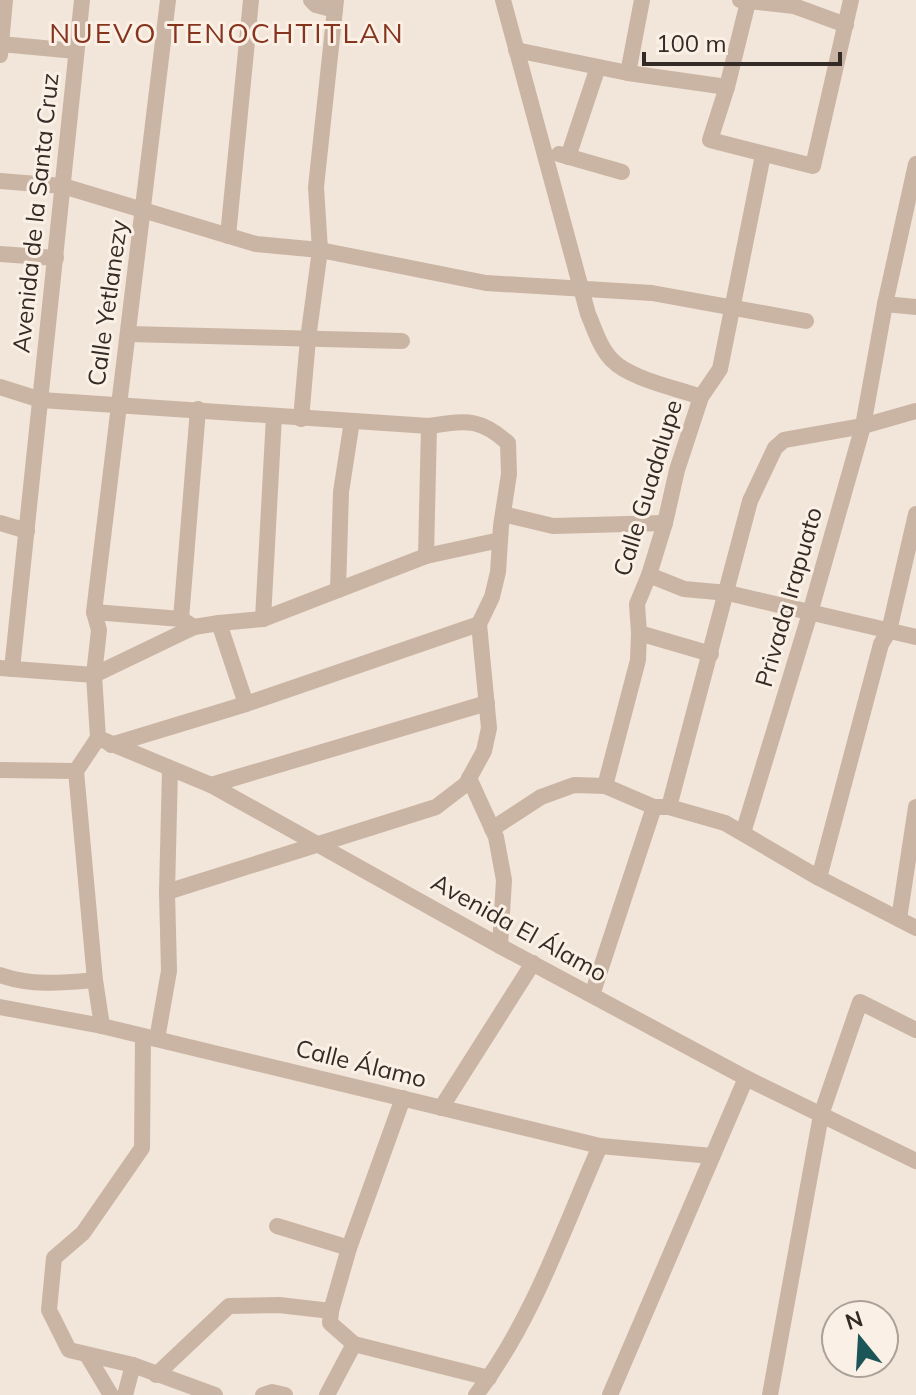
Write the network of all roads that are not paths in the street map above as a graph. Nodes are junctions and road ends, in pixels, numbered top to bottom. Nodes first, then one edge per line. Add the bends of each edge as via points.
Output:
1 (5, 0) edge
2 (82, 0) edge
3 (168, 0) edge
4 (251, 0) edge
5 (311, 0) edge
6 (503, 0) edge
7 (642, 0) edge
8 (851, 0) edge
9 (744, 1) edge
10 (336, 5) edge
11 (846, 25) junction
12 (0, 48) edge
13 (516, 50) junction
14 (76, 51) junction
15 (598, 67) junction
16 (628, 73) junction
17 (727, 87) junction
18 (543, 149) junction
19 (763, 155) junction
20 (568, 157) junction
21 (916, 164) edge
22 (622, 172) dead end
23 (0, 181) edge
24 (63, 186) junction
25 (144, 212) junction
26 (228, 236) junction
27 (320, 250) junction
28 (0, 254) edge
29 (56, 258) junction
30 (581, 288) junction
31 (885, 304) junction
32 (916, 307) edge
33 (732, 308) junction
34 (806, 321) dead end
35 (128, 334) junction
36 (308, 339) junction
37 (402, 341) dead end
38 (0, 387) edge
39 (701, 397) junction
40 (41, 400) junction
41 (118, 406) junction
42 (198, 409) junction
43 (916, 411) edge
44 (274, 416) junction
45 (301, 419) junction
46 (352, 421) junction
47 (429, 426) junction
48 (863, 426) junction
49 (503, 514) junction
50 (916, 514) edge
51 (0, 523) edge
52 (665, 523) junction
53 (27, 531) junction
54 (500, 540) junction
55 (426, 556) junction
56 (649, 575) junction
57 (338, 590) junction
58 (728, 593) junction
59 (94, 612) junction
60 (810, 613) junction
61 (263, 619) junction
62 (188, 623) junction
63 (219, 623) junction
64 (479, 624) junction
65 (889, 631) junction
66 (639, 633) junction
67 (916, 637) edge
68 (711, 654) junction
69 (6, 668) edge
70 (94, 675) junction
71 (487, 703) junction
72 (246, 704) junction
73 (105, 742) junction
74 (170, 769) junction
75 (0, 770) edge
76 (76, 771) junction
77 (469, 778) junction
78 (211, 785) junction
79 (605, 786) junction
80 (661, 807) junction
81 (916, 807) edge
82 (492, 829) junction
83 (743, 833) junction
84 (320, 845) junction
85 (819, 878) junction
86 (167, 892) junction
87 (899, 919) junction
88 (916, 928) edge
89 (500, 946) junction
90 (533, 963) junction
91 (0, 975) edge
92 (95, 980) junction
93 (592, 995) junction
94 (0, 1007) edge
95 (102, 1026) junction
96 (916, 1030) edge
97 (150, 1037) junction
98 (746, 1078) junction
99 (403, 1098) junction
100 (441, 1108) junction
101 (821, 1115) junction
102 (600, 1146) junction
103 (712, 1156) junction
104 (916, 1161) edge
105 (277, 1226) dead end
106 (349, 1248) junction
107 (331, 1317) junction
108 (354, 1344) junction
109 (87, 1355) junction
110 (133, 1365) junction
111 (156, 1375) junction
112 (489, 1378) junction
113 (111, 1395) edge
114 (125, 1395) edge
115 (215, 1395) edge
116 (263, 1395) edge
117 (285, 1395) edge
118 (327, 1395) edge
119 (476, 1395) edge
120 (610, 1395) edge
121 (770, 1395) edge

1 - 12 street
2 - 14 street, Avenida de la Santa Cruz
3 - 25 street, Calle Yetlanezy
4 - 26 street
5 - 10 street
6 - 13 street
7 - 16 street
8 - 11 street
9 - 11 street via 794,6
9 - 17 street
10 - 27 street via 316,187
11 - 19 street via 813,166
12 - 14 street
13 - 15 street
13 - 18 street
14 - 24 street, Avenida de la Santa Cruz
15 - 16 street
15 - 20 street
16 - 17 street
17 - 19 street via 710,140
18 - 20 street
18 - 30 street
19 - 33 street, Calle Guadalupe
20 - 22 street
21 - 31 street, Privada Irapuato
23 - 24 street
24 - 25 street
24 - 29 street, Avenida de la Santa Cruz
25 - 26 street
25 - 35 street, Calle Yetlanezy
26 - 27 street
27 - 30 street via 486,283
27 - 36 street
28 - 29 street
29 - 40 street, Avenida de la Santa Cruz
30 - 33 street via 652,293
30 - 39 street via 611,359 626,371
31 - 32 street
31 - 48 street, Privada Irapuato
33 - 34 street
33 - 39 street, Calle Guadalupe via 720,369
35 - 36 street
35 - 41 street, Calle Yetlanezy
36 - 37 street
36 - 45 street
38 - 40 street
39 - 52 street, Calle Guadalupe
40 - 41 street
40 - 53 street, Avenida de la Santa Cruz
41 - 42 street
41 - 59 street, Calle Yetlanezy
42 - 44 street
42 - 62 street
43 - 48 street
44 - 45 street
44 - 61 street
45 - 46 street
46 - 47 street
46 - 57 street via 341,492
47 - 49 street via 472,420 508,443
47 - 55 street
48 - 58 street via 784,440 775,448 750,501
48 - 60 street, Privada Irapuato
49 - 52 street via 553,526
49 - 54 street
50 - 65 street
51 - 53 street
52 - 56 street, Calle Guadalupe
53 - 69 street, Avenida de la Santa Cruz
54 - 55 street
54 - 64 street via 495,584
55 - 57 street
56 - 58 street via 684,589
56 - 66 street, Calle Guadalupe via 637,604
57 - 61 street
58 - 60 street
58 - 68 street
59 - 62 street
59 - 70 street, Calle Yetlanezy via 99,630
60 - 65 street
60 - 83 street, Privada Irapuato
61 - 63 street
62 - 63 street
62 - 70 street
63 - 72 street
64 - 71 street
64 - 72 street
65 - 67 street
65 - 85 street via 881,644
66 - 68 street
66 - 79 street, Calle Guadalupe via 638,660
68 - 80 street
69 - 70 street
70 - 73 street, Calle Yetlanezy
71 - 77 street via 484,751
71 - 78 street
72 - 73 street
73 - 74 street, Avenida El Álamo
73 - 76 street
74 - 78 street, Avenida El Álamo
74 - 86 street
75 - 76 street
76 - 92 street
77 - 82 street
77 - 84 street via 436,807
78 - 84 street, Avenida El Álamo
79 - 80 street
79 - 82 street via 574,785 541,797
80 - 83 street via 725,823
80 - 93 street
81 - 87 street
82 - 89 street via 504,880
83 - 85 street
84 - 86 street
84 - 89 street, Avenida El Álamo
85 - 87 street
86 - 97 street via 169,971
87 - 88 street
89 - 90 street, Avenida El Álamo
90 - 93 street, Avenida El Álamo
90 - 100 street
91 - 92 street via 55,984
92 - 95 street
93 - 98 street, Avenida El Álamo
94 - 95 street, Calle Álamo
95 - 97 street, Calle Álamo
96 - 101 street via 860,1002
97 - 99 street, Calle Álamo
97 - 109 street via 142,1148 83,1233 54,1258 49,1310 69,1350
98 - 101 street, Avenida El Álamo
98 - 103 street
99 - 100 street, Calle Álamo
99 - 106 street
100 - 102 street, Calle Álamo
101 - 104 street, Avenida El Álamo
101 - 121 street
102 - 103 street, Calle Álamo
102 - 112 street via 525,1318
103 - 120 street
105 - 106 street
106 - 107 street
107 - 108 street
107 - 111 street via 279,1305 229,1306
108 - 112 street
108 - 118 street
109 - 110 street
109 - 113 street
110 - 111 street
110 - 114 street
111 - 115 street
112 - 119 street
116 - 117 street

